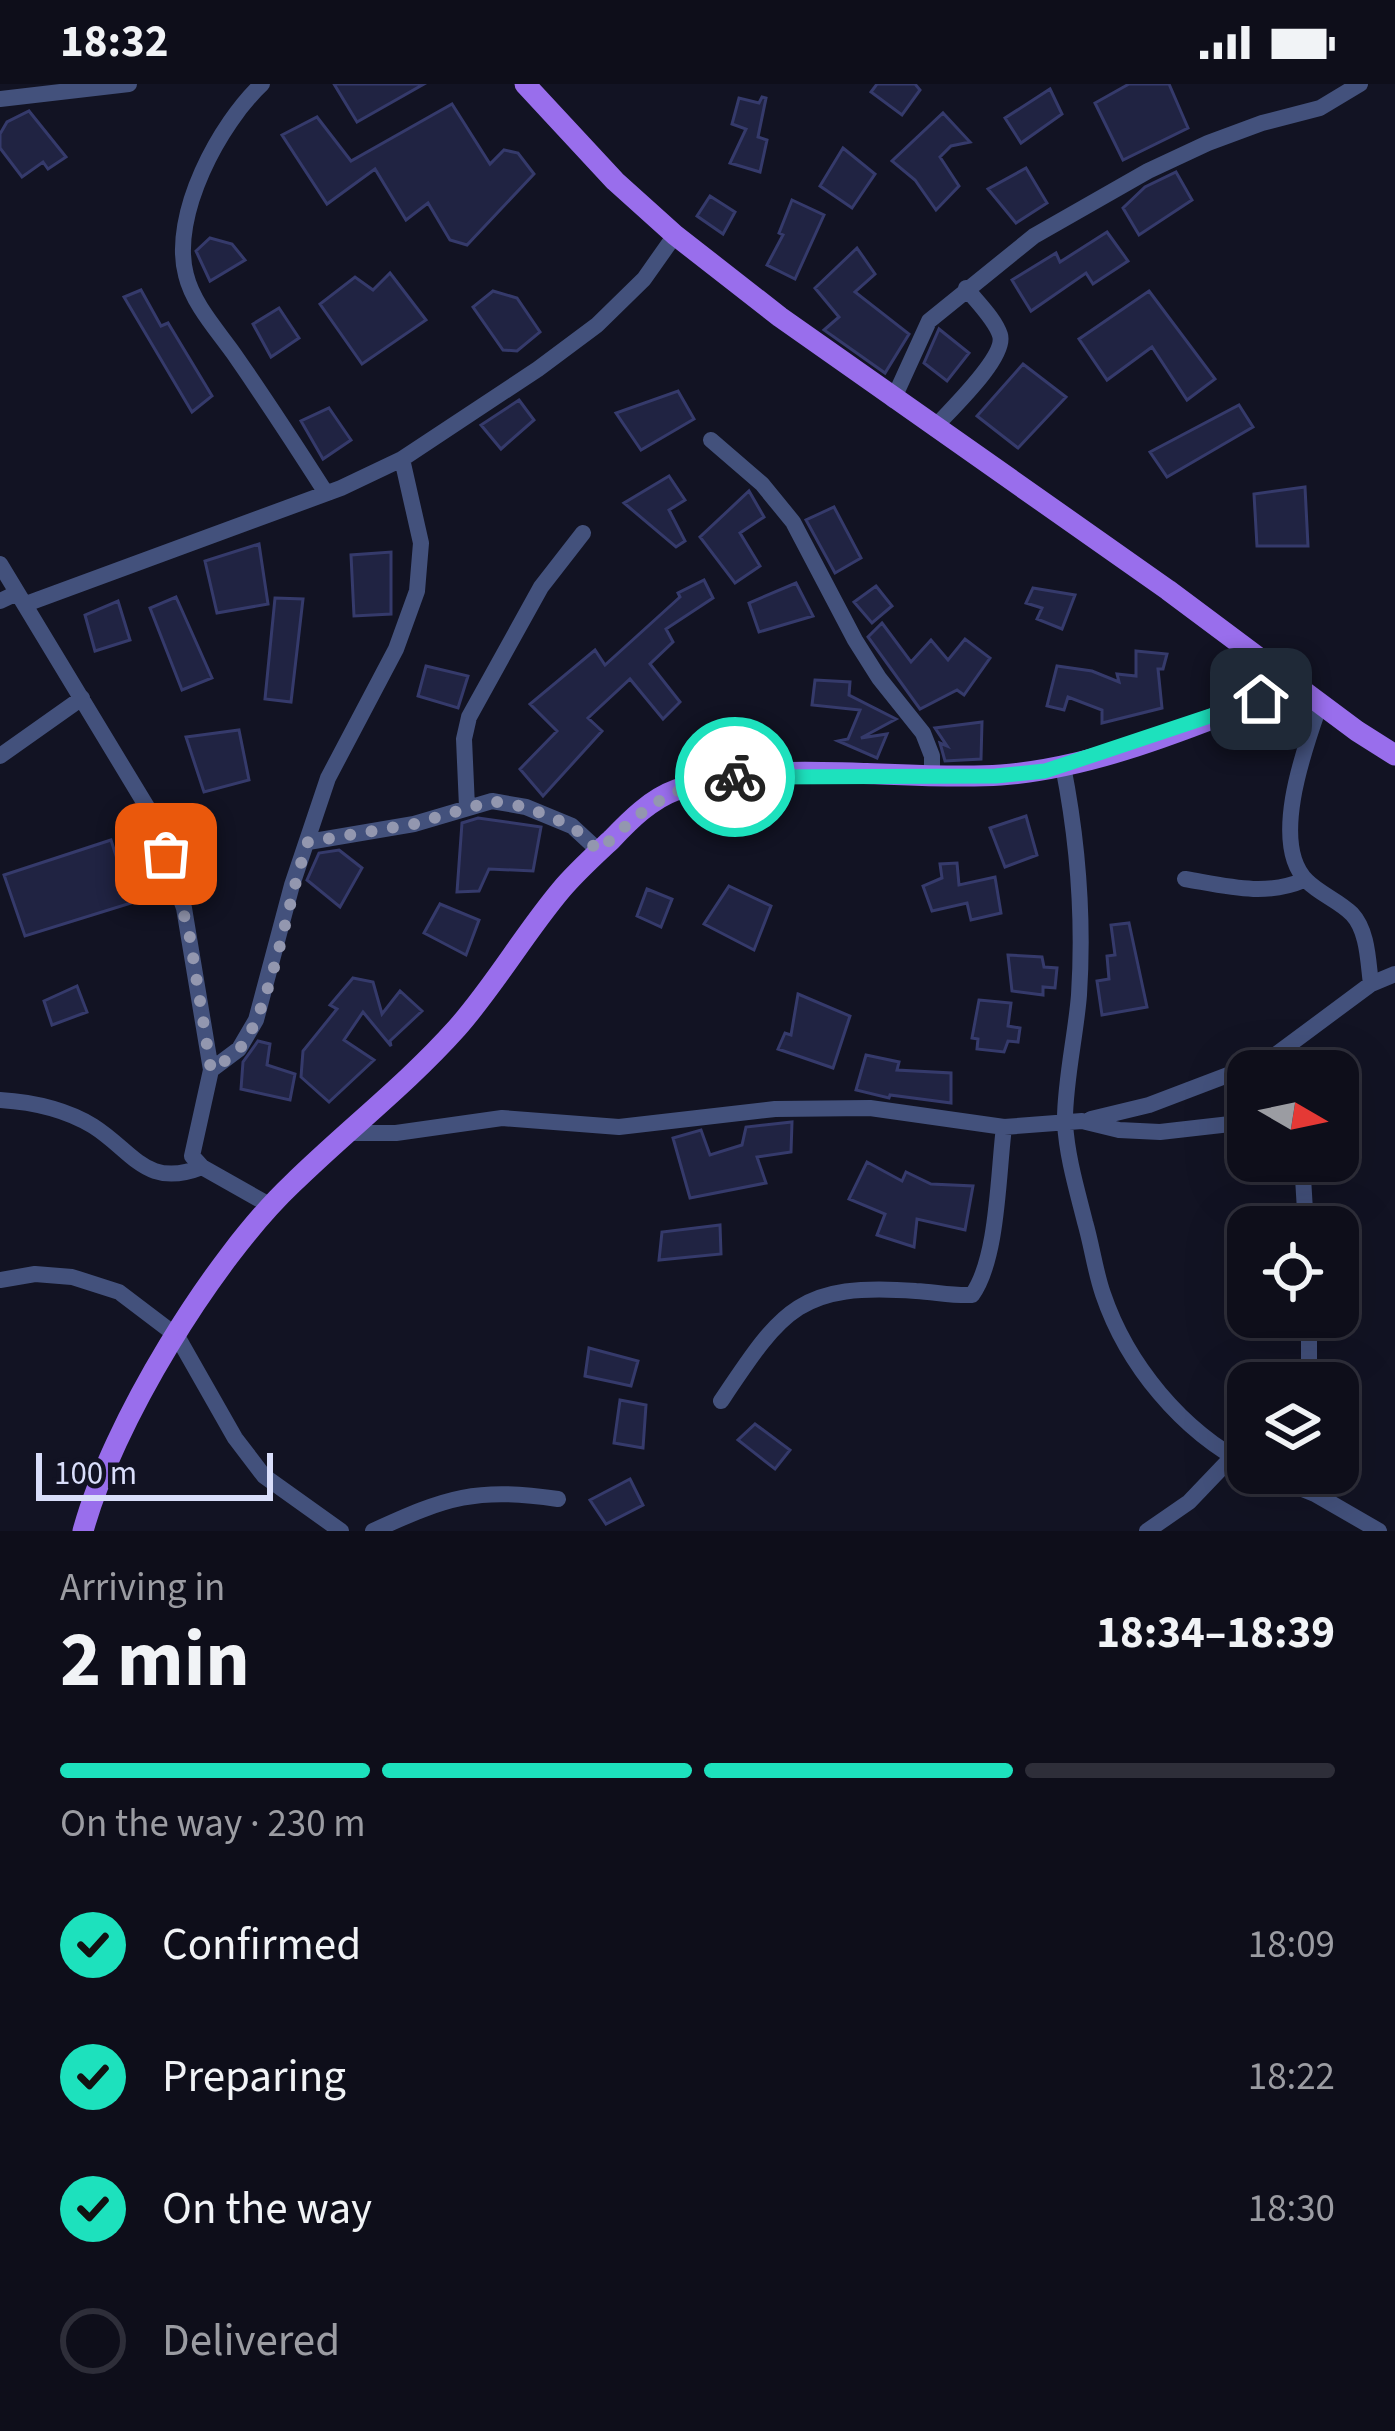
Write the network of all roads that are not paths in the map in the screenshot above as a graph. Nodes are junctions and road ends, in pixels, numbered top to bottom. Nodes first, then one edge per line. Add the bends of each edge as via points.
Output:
1 (129, 84) edge
2 (262, 84) edge
3 (525, 84) edge
4 (1360, 84) edge
5 (0, 99) edge
6 (675, 235) junction
7 (966, 288) junction
8 (893, 400) junction
9 (934, 428) junction
10 (711, 440) dead end
11 (402, 459) junction
12 (326, 493) junction
13 (583, 532) dead end
14 (0, 564) edge
15 (14, 599) edge
16 (1260, 658) junction
17 (1296, 686) junction
18 (82, 698) junction
19 (1320, 704) junction
20 (1226, 713) junction
21 (0, 755) edge
22 (1395, 755) edge
23 (1063, 766) junction
24 (932, 776) junction
25 (466, 808) junction
26 (308, 842) junction
27 (599, 851) junction
28 (1185, 878) dead end
29 (1304, 880) junction
30 (1395, 974) edge
31 (1371, 984) junction
32 (1288, 1050) edge
33 (211, 1070) junction
34 (1227, 1079) edge
35 (0, 1100) edge
36 (1074, 1121) junction
37 (1227, 1124) edge
38 (1004, 1127) junction
39 (351, 1133) junction
40 (202, 1167) junction
41 (271, 1206) junction
42 (0, 1280) edge
43 (177, 1336) junction
44 (721, 1401) dead end
45 (1227, 1454) edge
46 (1227, 1471) edge
47 (1316, 1494) edge
48 (558, 1499) dead end
49 (83, 1531) edge
50 (341, 1531) edge
51 (373, 1531) edge
52 (1147, 1531) edge
53 (1378, 1531) edge

1 - 5 street
2 - 12 street via 201,175 183,240 186,275
3 - 6 main road
4 - 7 street via 1320,108 1148,171 1034,236
6 - 8 main road
6 - 11 street via 597,325
7 - 8 street via 929,321
7 - 9 street via 1000,332 1001,346
8 - 9 main road
9 - 16 main road
10 - 24 street via 793,522 879,678 923,733
11 - 12 street
11 - 26 street via 421,544 417,591 328,778
12 - 15 street
13 - 25 street via 541,587 469,717
14 - 15 street
15 - 18 street
16 - 17 main road
16 - 20 main road
17 - 19 main road
17 - 20 main road
18 - 21 street
18 - 33 street via 166,854 187,924
19 - 22 main road
19 - 29 street via 1290,826 1291,856
20 - 23 main road
23 - 24 main road
23 - 36 street via 1081,909
24 - 27 main road via 710,780 671,791
25 - 26 street
25 - 27 street via 492,801 526,807 572,826
26 - 33 street via 256,1020 239,1049
27 - 39 main road via 459,1026
28 - 29 street via 1259,891
29 - 31 street via 1355,917
30 - 31 street
31 - 32 street
33 - 40 street via 192,1144
34 - 36 street
35 - 40 street via 74,1117 138,1165 165,1175
36 - 37 street via 1160,1132
36 - 38 street
36 - 45 street via 1074,1179 1103,1295 1175,1415
38 - 39 street via 869,1108 775,1109 619,1127 502,1118
38 - 44 street via 989,1254 972,1295 885,1290 806,1300 779,1321
39 - 41 main road
40 - 41 street
41 - 43 main road
42 - 43 street via 35,1274 88,1282 118,1292
43 - 49 main road via 123,1428
43 - 50 street via 248,1458
46 - 52 street
47 - 53 street
48 - 51 street via 479,1492

